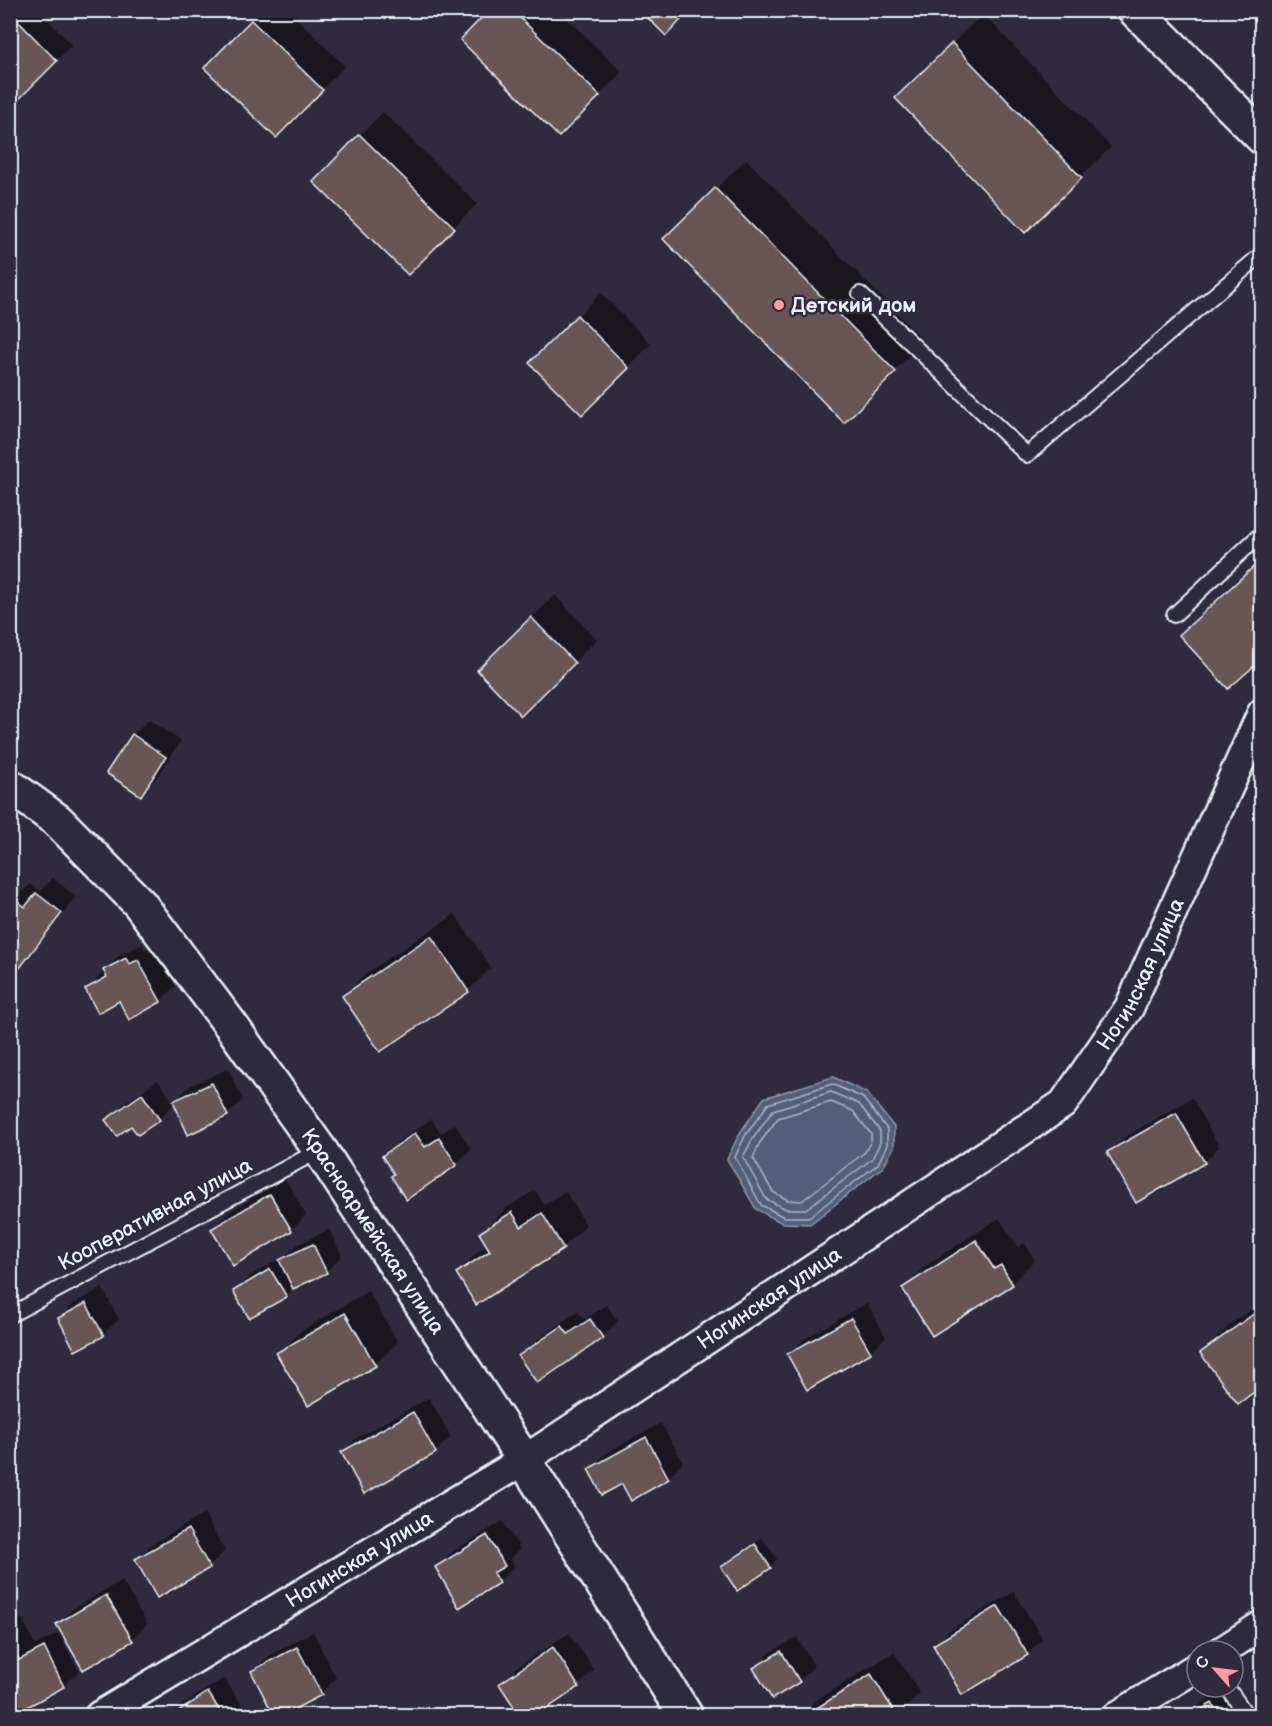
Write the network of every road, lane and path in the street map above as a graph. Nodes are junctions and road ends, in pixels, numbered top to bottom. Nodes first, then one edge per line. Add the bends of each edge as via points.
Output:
1 (1135, 10) edge
2 (1262, 137) edge
3 (1262, 254) edge
4 (860, 294) dead end
5 (1262, 533) edge
6 (1174, 615) dead end
7 (1262, 713) edge
8 (10, 786) edge
9 (320, 1150) junction
10 (10, 1315) edge
11 (524, 1460) junction
12 (1262, 1624) edge
13 (1240, 1639) edge
14 (1185, 1674) edge
15 (1235, 1699) edge
16 (99, 1716) edge
17 (686, 1716) edge
18 (1117, 1716) edge
19 (1246, 1716) edge

1 - 2 main road
3 - 4 lane via 1027,455
5 - 6 lane
7 - 11 street, Ногинская улица via 1129,1008 1064,1104
8 - 9 main road, Красноармейская улица via 58,821 139,903
9 - 10 lane, Кооперативная улица
9 - 11 main road, Красноармейская улица
11 - 16 street, Ногинская улица
11 - 17 main road, Красноармейская улица
12 - 13 street
14 - 18 street
15 - 19 lane

